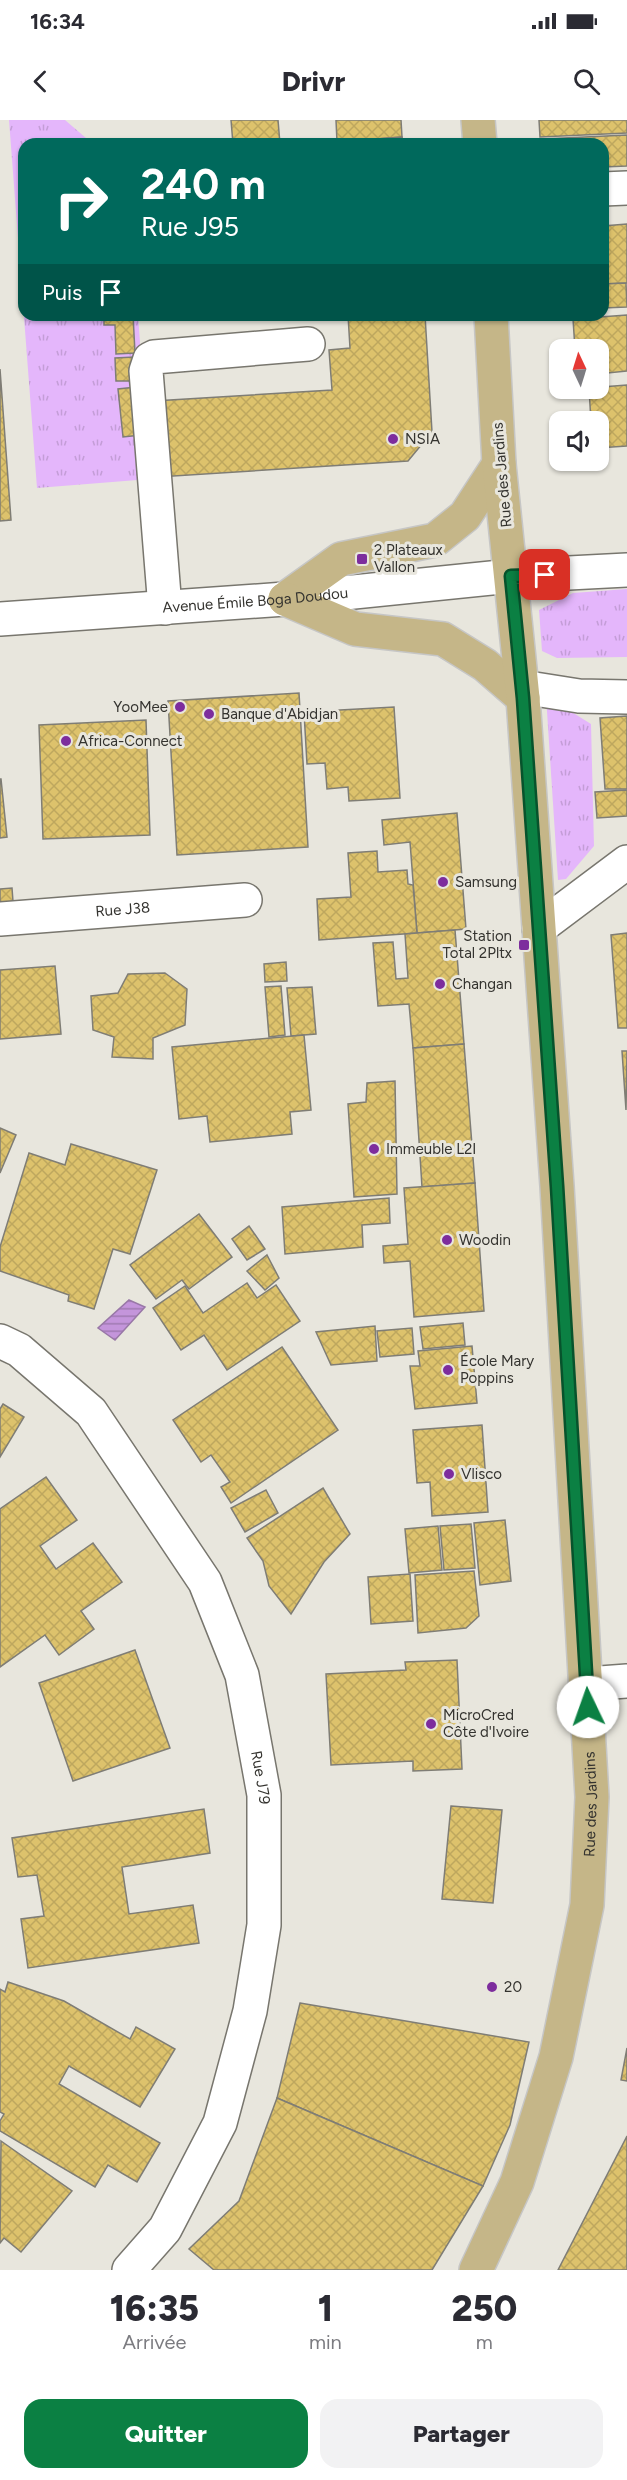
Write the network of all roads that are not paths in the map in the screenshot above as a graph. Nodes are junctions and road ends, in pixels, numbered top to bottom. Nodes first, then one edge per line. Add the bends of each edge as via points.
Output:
1 (478, 120) edge
2 (480, 138) edge
3 (627, 188) edge
4 (609, 189) edge
5 (491, 321) edge
6 (308, 344) dead end
7 (499, 464) junction
8 (627, 570) edge
9 (511, 576) junction
10 (285, 599) junction
11 (165, 608) junction
12 (0, 619) edge
13 (522, 692) junction
14 (627, 696) edge
15 (627, 862) edge
16 (245, 900) dead end
17 (0, 919) edge
18 (539, 928) junction
19 (0, 1341) edge
20 (627, 1681) edge
21 (587, 1684) junction
22 (129, 2270) edge
23 (476, 2270) edge

1 - 2 main road
3 - 4 street
5 - 7 main road, Rue des Jardins
6 - 11 street via 150,360 146,371
7 - 9 main road, Rue des Jardins
7 - 10 main road via 465,516 435,540 341,559
8 - 9 street, Avenue Émile Boga Doudou
9 - 10 street, Avenue Émile Boga Doudou
9 - 13 main road, Rue des Jardins
10 - 11 street, Avenue Émile Boga Doudou
10 - 13 main road via 355,629 443,639
11 - 12 street, Avenue Émile Boga Doudou
13 - 14 street
13 - 18 main road, Rue des Jardins
15 - 18 street
16 - 17 street, Rue J38
18 - 21 main road, Rue des Jardins
19 - 22 street, Rue J79 via 19,1350 91,1412 205,1582 242,1676 264,1795 264,1925 250,2011 220,2123 165,2229
20 - 21 street
21 - 23 main road, Rue des Jardins via 591,1862 569,2002 517,2182

